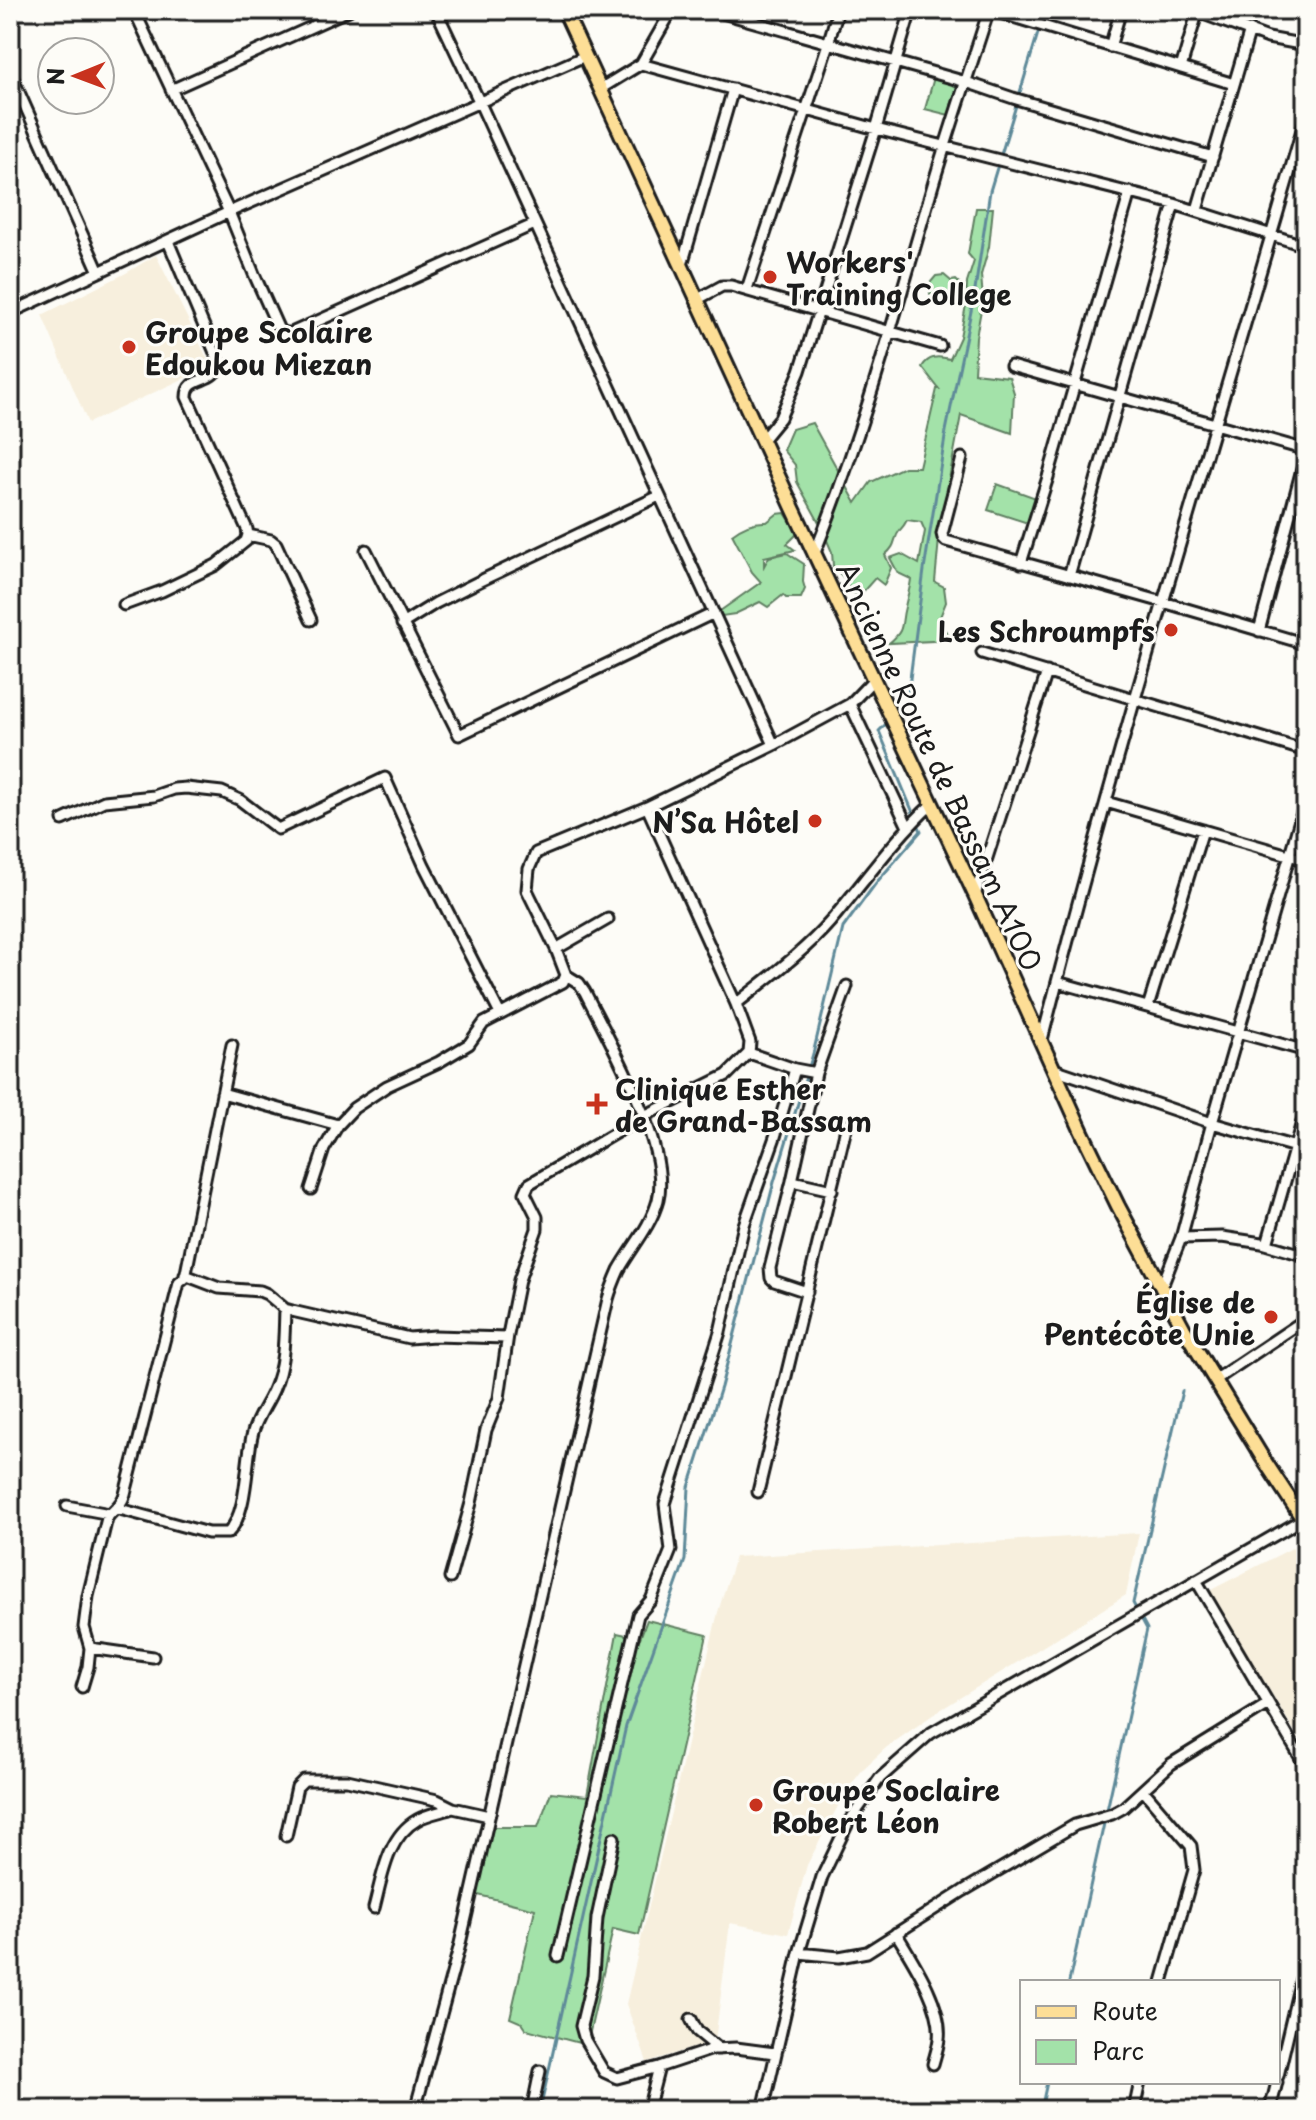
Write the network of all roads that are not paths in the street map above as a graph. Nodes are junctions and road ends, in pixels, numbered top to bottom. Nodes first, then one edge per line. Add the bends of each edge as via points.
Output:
1 (134, 10) edge
2 (349, 10) edge
3 (436, 10) edge
4 (564, 10) edge
5 (672, 10) edge
6 (712, 10) edge
7 (838, 10) edge
8 (911, 10) edge
9 (989, 10) edge
10 (1121, 10) edge
11 (1198, 11) edge
12 (1250, 30) junction
13 (828, 44) junction
14 (1306, 45) edge
15 (1110, 47) junction
16 (585, 56) junction
17 (896, 63) junction
18 (641, 64) junction
19 (1181, 68) junction
20 (10, 72) edge
21 (966, 82) junction
22 (1234, 84) junction
23 (600, 89) junction
24 (733, 89) junction
25 (171, 90) junction
26 (479, 101) junction
27 (807, 109) junction
28 (1306, 116) edge
29 (876, 129) junction
30 (945, 145) junction
31 (1213, 157) junction
32 (1130, 192) junction
33 (1174, 204) junction
34 (1197, 210) junction
35 (229, 212) junction
36 (535, 224) junction
37 (1271, 236) junction
38 (168, 241) junction
39 (1306, 246) edge
40 (682, 265) junction
41 (99, 272) junction
42 (747, 289) junction
43 (698, 299) junction
44 (819, 311) junction
45 (10, 313) edge
46 (890, 332) junction
47 (940, 346) dead end
48 (1011, 366) dead end
49 (1075, 385) junction
50 (1118, 396) junction
51 (1217, 425) junction
52 (762, 440) junction
53 (1306, 452) edge
54 (962, 458) dead end
55 (659, 496) junction
56 (248, 535) junction
57 (366, 550) dead end
58 (814, 555) junction
59 (1021, 563) junction
60 (1069, 576) junction
61 (1163, 602) junction
62 (124, 605) dead end
63 (714, 613) junction
64 (311, 620) dead end
65 (402, 624) junction
66 (1259, 631) junction
67 (1306, 644) edge
68 (982, 653) dead end
69 (1047, 672) junction
70 (873, 680) junction
71 (1136, 700) junction
72 (850, 704) junction
73 (774, 745) junction
74 (1306, 751) edge
75 (1306, 799) edge
76 (1106, 802) junction
77 (932, 804) junction
78 (647, 807) junction
79 (63, 820) dead end
80 (908, 827) junction
81 (1203, 830) junction
82 (1289, 855) junction
83 (1306, 860) edge
84 (975, 895) junction
85 (608, 919) dead end
86 (556, 949) junction
87 (566, 975) junction
88 (1057, 982) junction
89 (847, 986) dead end
90 (736, 1004) junction
91 (1148, 1007) junction
92 (500, 1014) junction
93 (1238, 1033) junction
94 (1042, 1040) junction
95 (232, 1045) dead end
96 (1306, 1051) edge
97 (749, 1053) junction
98 (795, 1069) junction
99 (1054, 1069) junction
100 (816, 1073) junction
101 (222, 1093) junction
102 (1306, 1108) edge
103 (644, 1116) junction
104 (1212, 1123) junction
105 (847, 1124) dead end
106 (338, 1125) junction
107 (1294, 1146) junction
108 (1306, 1150) edge
109 (792, 1181) junction
110 (311, 1189) dead end
111 (832, 1190) junction
112 (1181, 1238) junction
113 (1267, 1244) junction
114 (1306, 1256) edge
115 (185, 1275) junction
116 (1161, 1289) junction
117 (807, 1292) junction
118 (285, 1309) junction
119 (1306, 1319) edge
120 (507, 1338) junction
121 (1215, 1380) junction
122 (758, 1492) dead end
123 (67, 1506) dead end
124 (113, 1511) junction
125 (1305, 1522) edge
126 (450, 1578) dead end
127 (1196, 1580) junction
128 (90, 1648) junction
129 (153, 1657) dead end
130 (82, 1687) dead end
131 (1268, 1704) junction
132 (1306, 1767) edge
133 (1143, 1790) junction
134 (453, 1808) junction
135 (489, 1816) junction
136 (286, 1836) dead end
137 (614, 1838) dead end
138 (374, 1908) dead end
139 (896, 1933) junction
140 (799, 1953) junction
141 (558, 1956) dead end
142 (1306, 1958) edge
143 (1163, 1980) edge
144 (691, 2019) dead end
145 (719, 2049) junction
146 (775, 2053) junction
147 (933, 2064) dead end
148 (1280, 2066) edge
149 (659, 2067) junction
150 (540, 2071) dead end
151 (1140, 2084) edge
152 (1276, 2084) edge
153 (415, 2110) edge
154 (532, 2110) edge
155 (648, 2110) edge
156 (763, 2110) edge
157 (1134, 2110) edge
158 (1270, 2110) edge

1 - 25 street
2 - 25 street
3 - 26 street
4 - 16 main road, Ancienne Route de Bassam A100
5 - 18 street
6 - 13 street
7 - 13 street
8 - 17 street
9 - 15 street
9 - 21 street
10 - 15 street
11 - 12 street
11 - 19 street
12 - 14 street
12 - 22 street
13 - 17 street
13 - 27 street
15 - 19 street
16 - 23 main road, Ancienne Route de Bassam A100
16 - 26 street
17 - 21 street
17 - 29 street
18 - 23 street
18 - 24 street
19 - 22 street
20 - 41 street
21 - 30 street
21 - 31 street
22 - 31 street
23 - 40 main road, Ancienne Route de Bassam A100
24 - 27 street
24 - 40 street
25 - 35 street
26 - 35 street
26 - 36 street
27 - 29 street
27 - 42 street
28 - 37 street
29 - 30 street
29 - 44 street
30 - 32 street
30 - 46 street
31 - 34 street
32 - 33 street
32 - 49 street
33 - 34 street
33 - 50 street
34 - 37 street
35 - 36 street via 284,333
35 - 38 street
36 - 55 street
37 - 39 street
37 - 51 street
38 - 41 street
38 - 56 street via 219,362 212,376 190,386 187,397
40 - 43 main road, Ancienne Route de Bassam A100
41 - 45 street
42 - 43 street via 722,286
42 - 44 street
43 - 52 main road, Ancienne Route de Bassam A100
44 - 46 street
44 - 52 street via 789,400
46 - 47 street
46 - 58 street
48 - 49 street
49 - 50 street
49 - 59 street
50 - 51 street
50 - 60 street
51 - 53 street
51 - 61 street
52 - 58 main road, Ancienne Route de Bassam A100
53 - 66 street
54 - 59 street via 943,538
55 - 63 street
55 - 65 street
56 - 62 street via 216,565
56 - 64 street via 276,544
57 - 65 street
58 - 70 main road, Ancienne Route de Bassam A100
59 - 60 street
60 - 61 street
61 - 66 street
61 - 71 street
63 - 65 street via 459,735
63 - 73 street
66 - 67 street
68 - 69 street
69 - 71 street
69 - 84 street
70 - 72 street
70 - 77 main road, Ancienne Route de Bassam A100
71 - 74 street
71 - 76 street
72 - 73 street
72 - 80 street
73 - 78 street
75 - 82 street
76 - 81 street
76 - 88 street
77 - 80 street
77 - 84 main road, Ancienne Route de Bassam A100
78 - 86 street via 532,857 527,890
78 - 90 street
79 - 92 street via 104,801 186,788 240,800 278,829 385,778
80 - 90 street via 829,923
81 - 82 street
81 - 91 street
82 - 83 street
82 - 93 street
84 - 94 main road, Ancienne Route de Bassam A100
85 - 86 street
86 - 87 street
87 - 92 street via 563,982
87 - 103 street via 585,992
88 - 91 street
88 - 94 street
89 - 100 street
90 - 97 street
91 - 93 street
92 - 106 street via 484,1023 469,1044 387,1086
93 - 96 street
93 - 104 street
94 - 99 main road, Ancienne Route de Bassam A100
95 - 101 street
97 - 98 street
97 - 103 street via 727,1075
98 - 100 street
98 - 141 street via 744,1225 720,1332 665,1504 671,1550 651,1600 638,1615
99 - 104 street
99 - 116 main road, Ancienne Route de Bassam A100
100 - 109 street
101 - 106 street
101 - 115 street
102 - 107 street
103 - 120 street via 529,1184 525,1193 537,1229
103 - 135 street via 657,1157 658,1200 608,1299
104 - 107 street
104 - 112 street
105 - 111 street
106 - 110 street
107 - 108 street
107 - 113 street
109 - 111 street
109 - 117 street via 770,1274 774,1281
111 - 117 street
112 - 113 street
112 - 116 street
113 - 114 street
115 - 118 street via 219,1288 260,1291
115 - 124 street via 125,1494
116 - 121 main road, Ancienne Route de Bassam A100
117 - 122 street
118 - 120 street via 409,1338
118 - 124 street via 283,1355 275,1387 253,1430 235,1526 228,1533 208,1533
119 - 121 street
120 - 126 street via 499,1398 486,1430
121 - 125 main road, Ancienne Route de Bassam A100
123 - 124 street
124 - 128 street via 88,1596 84,1627
125 - 127 street
127 - 131 street
127 - 140 street via 931,1733 896,1762 848,1823 822,1877
128 - 129 street
128 - 130 street
131 - 132 street
131 - 133 street via 1171,1764
133 - 139 street via 1123,1808 1075,1825
133 - 143 street via 1191,1846 1194,1870
134 - 135 street
134 - 136 street via 347,1780 304,1780 297,1787
134 - 138 street via 420,1818 394,1842
135 - 153 street
137 - 149 street via 582,2033 611,2076
139 - 140 street via 853,1955
139 - 147 street via 935,2011 939,2040
140 - 146 street
142 - 148 street
144 - 145 street
145 - 146 street
145 - 149 street
146 - 156 street
149 - 155 street
150 - 154 street
151 - 157 street
152 - 158 street

